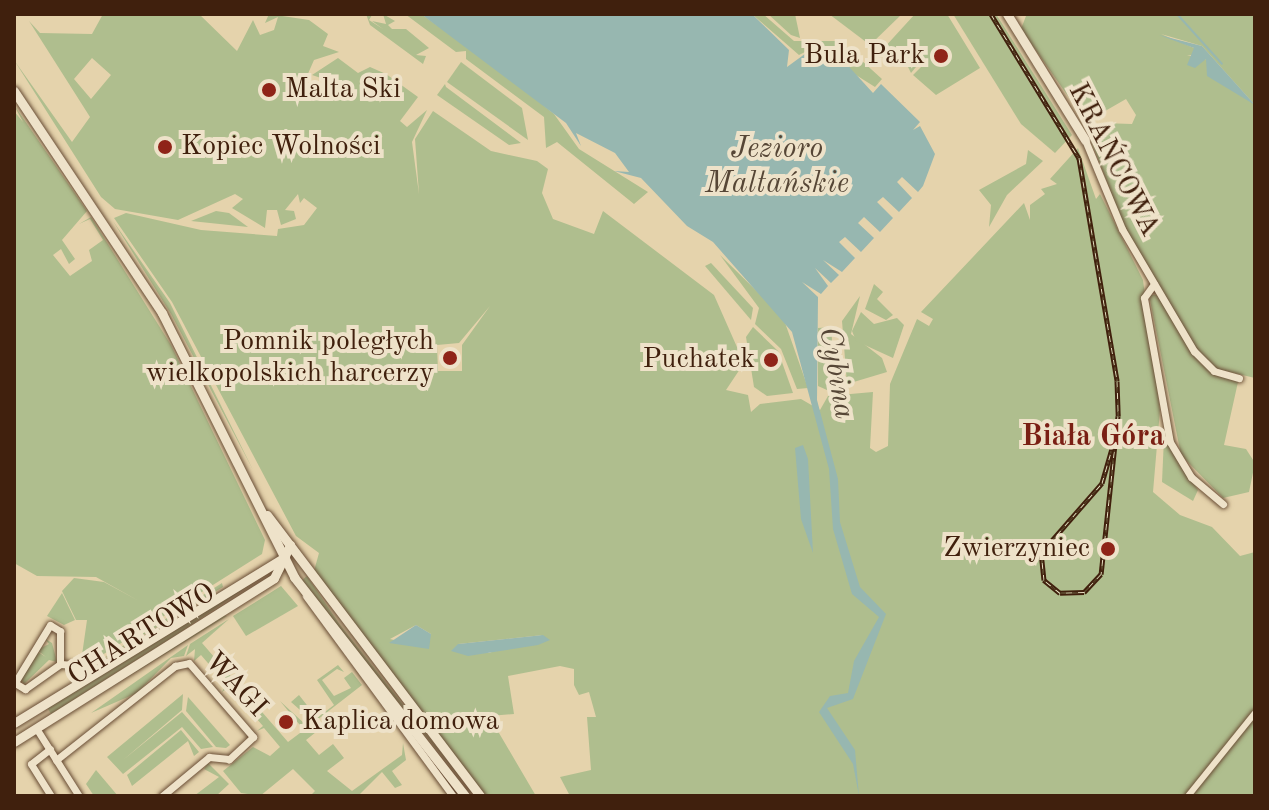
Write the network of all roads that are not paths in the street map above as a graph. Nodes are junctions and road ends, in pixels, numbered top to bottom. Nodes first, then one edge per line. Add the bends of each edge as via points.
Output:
1 (1007, 14) edge
2 (14, 91) edge
3 (1085, 140) joint
4 (1154, 284) junction
5 (1239, 378) dead end
6 (1223, 504) dead end
7 (262, 509) junction
8 (270, 533) junction
9 (290, 545) junction
10 (285, 559) junction
11 (265, 564) junction
12 (306, 565) junction
13 (294, 577) junction
14 (274, 578) junction
15 (306, 594) junction
16 (60, 664) junction
17 (83, 679) junction
18 (14, 683) edge
19 (1255, 713) edge
20 (14, 723) edge
21 (36, 728) junction
22 (14, 742) edge
23 (50, 749) junction
24 (56, 760) junction
25 (51, 796) edge
26 (79, 796) edge
27 (162, 796) edge
28 (453, 796) edge
29 (465, 796) edge
30 (480, 796) edge
31 (1188, 796) edge

1 - 3 street, KRAŃCOWA
2 - 7 street via 162,313
3 - 4 street, KRAŃCOWA
4 - 5 street, KRAŃCOWA via 1203,362
4 - 6 street via 1144,298 1170,442 1191,477
7 - 8 street
7 - 9 street
8 - 10 street
8 - 11 street
9 - 10 street, CHARTOWO
9 - 12 street
10 - 11 street, CHARTOWO
10 - 12 street
10 - 13 street
10 - 14 street, CHARTOWO
11 - 17 street, CHARTOWO
12 - 30 street
13 - 14 street
13 - 15 street
14 - 21 street, CHARTOWO
15 - 28 street
15 - 29 street
16 - 17 street via 75,665
16 - 18 street via 25,689
16 - 18 street via 60,631 50,625
17 - 20 street, CHARTOWO
19 - 31 street
21 - 22 street, CHARTOWO
21 - 23 street
23 - 24 street
23 - 25 street via 31,764
24 - 26 street
24 - 27 street, WAGI via 175,666 189,663 253,737 229,759 209,757

